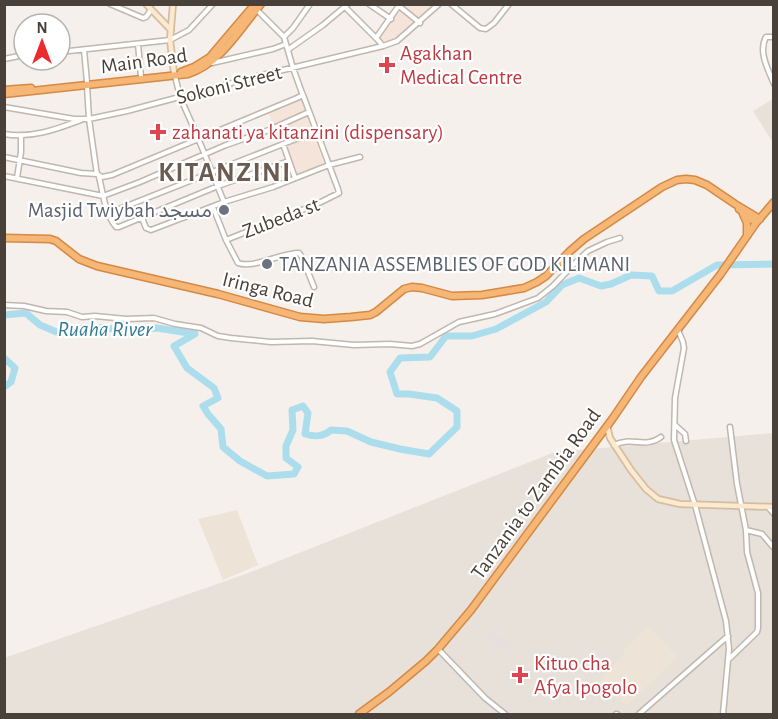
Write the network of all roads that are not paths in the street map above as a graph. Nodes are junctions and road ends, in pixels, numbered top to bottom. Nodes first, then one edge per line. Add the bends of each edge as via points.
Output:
1 (110, 4) edge
2 (146, 4) edge
3 (173, 4) edge
4 (213, 4) edge
5 (310, 4) edge
6 (369, 4) edge
7 (439, 4) edge
8 (451, 4) edge
9 (509, 4) edge
10 (400, 5) edge
11 (258, 6) edge
12 (347, 6) edge
13 (152, 10) junction
14 (391, 19) junction
15 (420, 23) junction
16 (171, 30) junction
17 (774, 37) edge
18 (284, 38) junction
19 (376, 38) junction
20 (170, 40) junction
21 (138, 44) junction
22 (383, 46) junction
23 (287, 47) junction
24 (84, 50) junction
25 (72, 51) edge
26 (210, 61) junction
27 (293, 68) junction
28 (174, 75) junction
29 (141, 77) junction
30 (87, 84) junction
31 (774, 84) edge
32 (4, 92) edge
33 (303, 95) junction
34 (180, 97) junction
35 (4, 107) edge
36 (309, 112) junction
37 (88, 119) junction
38 (82, 120) junction
39 (316, 131) junction
40 (4, 134) edge
41 (21, 136) junction
42 (199, 139) junction
43 (283, 144) junction
44 (205, 155) junction
45 (360, 157) dead end
46 (4, 158) edge
47 (20, 161) junction
48 (290, 161) junction
49 (329, 165) junction
50 (212, 172) junction
51 (98, 175) junction
52 (4, 176) edge
53 (17, 178) junction
54 (295, 178) junction
55 (218, 186) junction
56 (103, 196) junction
57 (224, 202) junction
58 (772, 204) edge
59 (213, 207) junction
60 (745, 212) junction
61 (109, 213) junction
62 (142, 218) junction
63 (758, 221) junction
64 (4, 238) edge
65 (620, 238) dead end
66 (225, 240) junction
67 (745, 240) junction
68 (314, 287) dead end
69 (4, 305) edge
70 (678, 330) junction
71 (674, 425) junction
72 (607, 426) junction
73 (730, 427) dead end
74 (661, 437) dead end
75 (686, 441) dead end
76 (614, 445) junction
77 (695, 505) junction
78 (742, 507) junction
79 (772, 508) edge
80 (774, 514) edge
81 (746, 530) junction
82 (774, 548) edge
83 (729, 636) junction
84 (438, 649) junction
85 (728, 660) junction
86 (359, 714) edge
87 (505, 714) edge
88 (639, 714) edge
89 (723, 714) edge

1 - 13 street via 143,18
2 - 13 main road
3 - 16 main road
4 - 20 street via 189,30
5 - 18 street
6 - 14 street
7 - 15 street, Sokoni Street
8 - 9 street via 486,29
10 - 14 street
10 - 15 street
11 - 18 street
11 - 26 highway, Main Road
12 - 19 street
12 - 23 street
13 - 16 main road
14 - 19 street
15 - 22 street, Sokoni Street via 397,41
16 - 20 main road
17 - 31 street via 766,37 762,46
18 - 23 street, Zubeda st
19 - 22 street
20 - 21 street
20 - 28 main road
21 - 24 street
21 - 29 street
22 - 27 street, Sokoni Street
23 - 26 street
23 - 27 street, Zubeda st
24 - 25 street
24 - 30 street
26 - 28 highway
27 - 33 street, Zubeda st
27 - 34 street, Sokoni Street
28 - 29 highway
28 - 30 highway, Main Road
28 - 34 street
29 - 30 highway
30 - 32 highway
30 - 37 street
33 - 36 street, Zubeda st
33 - 42 street
34 - 37 street, Sokoni Street
34 - 42 street
35 - 38 street, Sokoni Street
36 - 39 street, Zubeda st
36 - 44 street
37 - 38 street, Sokoni Street
37 - 51 street
38 - 41 street
39 - 43 street
39 - 49 street, Zubeda st
40 - 41 street
41 - 47 street
42 - 44 street
42 - 51 street via 112,175
43 - 48 street
43 - 50 street
44 - 50 street
44 - 56 street
45 - 49 street
46 - 47 street
47 - 51 street
47 - 53 street
48 - 54 street
48 - 55 street
49 - 54 street
49 - 66 street, Zubeda st via 339,193
50 - 55 street
50 - 61 street
51 - 56 street
52 - 53 street
53 - 56 street
54 - 57 street
55 - 57 street
55 - 62 street
56 - 61 street
57 - 59 street
58 - 60 highway via 761,211
58 - 63 highway, Tanzania to Zambia Road
59 - 62 street via 151,230
59 - 66 street
60 - 63 highway
60 - 64 highway, Iringa Road via 695,180 669,183 584,239 546,276 524,288 452,296 411,287 370,315 324,319 300,317 97,266 79,259 56,241
60 - 67 highway
61 - 62 street via 116,227
63 - 67 highway, Tanzania to Zambia Road
65 - 69 street via 588,251 538,298 459,322 412,346 231,338 154,318 82,317
66 - 68 street via 242,265 299,253
67 - 70 highway, Tanzania to Zambia Road
70 - 71 street via 684,348
70 - 72 highway, Tanzania to Zambia Road
71 - 75 street via 685,434
71 - 77 street via 675,443
72 - 76 main road
72 - 84 highway, Tanzania to Zambia Road
73 - 78 street
74 - 76 street via 649,443 629,441
76 - 77 main road via 640,482 658,499
77 - 78 main road
77 - 83 street
78 - 79 main road
78 - 81 street
79 - 80 street
81 - 82 street via 762,534
81 - 85 street via 747,552 758,593 758,628
83 - 85 street
83 - 88 street
84 - 86 highway, Tanzania to Zambia Road
84 - 87 street
85 - 89 street

